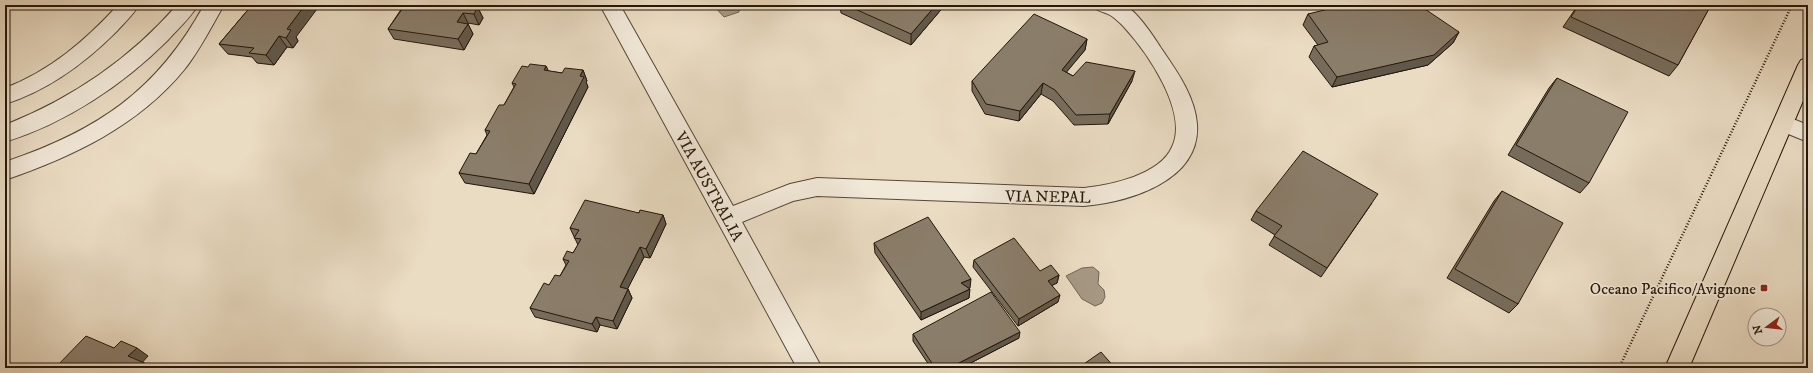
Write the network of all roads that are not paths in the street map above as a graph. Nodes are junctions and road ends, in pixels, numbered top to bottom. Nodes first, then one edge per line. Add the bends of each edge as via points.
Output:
1 (129, 5) edge
2 (188, 5) edge
3 (214, 5) edge
4 (610, 5) edge
5 (1113, 7) edge
6 (1806, 77) edge
7 (5, 96) edge
8 (1783, 123) junction
9 (5, 134) edge
10 (1808, 134) edge
11 (5, 170) edge
12 (728, 218) junction
13 (810, 368) edge
14 (1677, 368) edge

1 - 7 street via 84,51 54,73
2 - 9 street via 169,28 147,48 97,87 60,110
3 - 11 street via 177,62 155,89 132,109 71,146
4 - 12 street, VIA AUSTRALIA
5 - 12 street, VIA NEPAL via 1151,48 1168,75 1182,105 1186,124 1184,142 1174,162 1148,180 1127,190 1076,198 817,187 790,193
6 - 8 main road
8 - 10 street
8 - 14 main road
12 - 13 street, VIA AUSTRALIA

